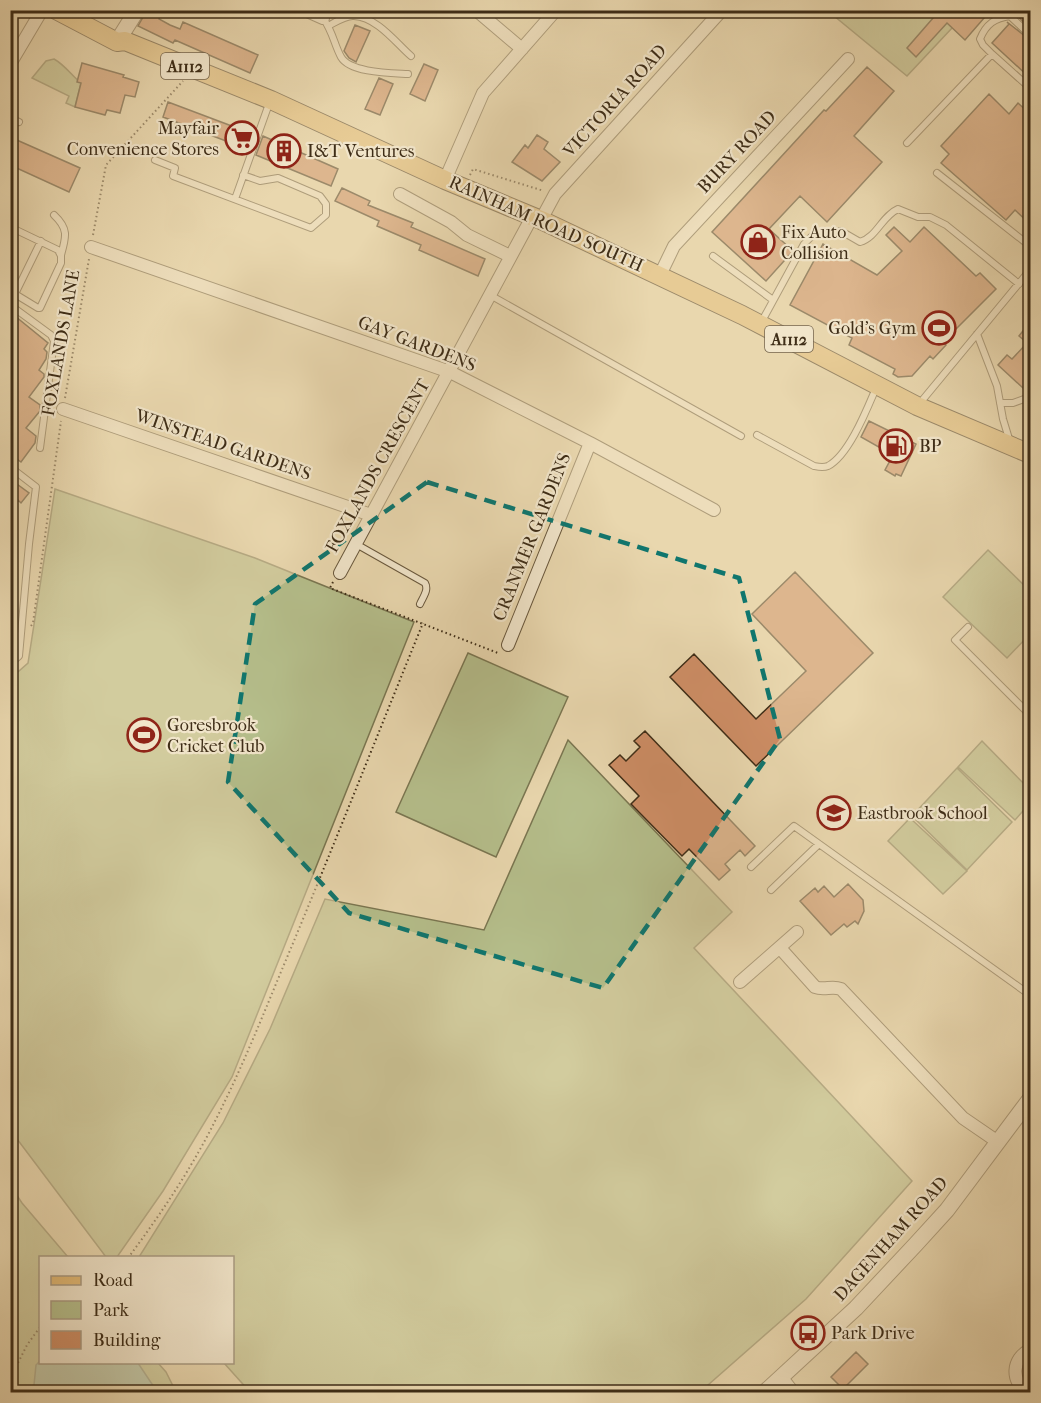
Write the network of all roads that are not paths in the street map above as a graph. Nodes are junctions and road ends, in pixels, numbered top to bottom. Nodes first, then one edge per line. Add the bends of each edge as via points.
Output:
1 (42, 10) edge
2 (56, 10) edge
3 (137, 10) edge
4 (305, 10) edge
5 (476, 10) edge
6 (556, 10) edge
7 (722, 10) edge
8 (326, 22) junction
9 (1030, 35) edge
10 (117, 42) junction
11 (522, 49) junction
12 (992, 54) junction
13 (411, 56) dead end
14 (848, 59) dead end
15 (10, 64) edge
16 (408, 74) dead end
17 (1030, 88) edge
18 (271, 100) junction
19 (10, 118) edge
20 (19, 122) dead end
21 (907, 143) dead end
22 (155, 160) dead end
23 (937, 173) dead end
24 (243, 175) junction
25 (445, 180) junction
26 (400, 194) dead end
27 (235, 199) junction
28 (54, 215) dead end
29 (536, 218) junction
30 (10, 227) edge
31 (41, 241) junction
32 (1030, 246) edge
33 (91, 248) road end
34 (61, 256) junction
35 (510, 256) junction
36 (713, 256) dead end
37 (1030, 270) edge
38 (660, 275) junction
39 (1019, 284) junction
40 (13, 292) edge
41 (490, 295) junction
42 (773, 300) junction
43 (10, 305) edge
44 (760, 325) junction
45 (977, 334) junction
46 (450, 372) junction
47 (878, 385) junction
48 (1030, 399) edge
49 (1000, 403) junction
50 (917, 406) junction
51 (63, 409) road end
52 (757, 435) dead end
53 (741, 436) dead end
54 (590, 443) junction
55 (1012, 446) junction
56 (40, 448) dead end
57 (1030, 454) edge
58 (10, 467) edge
59 (714, 510) dead end
60 (371, 515) junction
61 (356, 544) junction
62 (340, 573) road end
63 (420, 604) dead end
64 (968, 627) dead end
65 (508, 645) road end
66 (10, 664) edge
67 (1030, 715) edge
68 (819, 844) junction
69 (751, 867) dead end
70 (771, 890) dead end
71 (797, 932) dead end
72 (780, 948) junction
73 (740, 982) dead end
74 (1030, 995) edge
75 (1030, 1099) edge
76 (998, 1142) junction
77 (1030, 1350) edge
78 (782, 1378) junction
79 (1020, 1391) edge
80 (765, 1392) edge
81 (793, 1392) edge

1 - 15 street
2 - 10 main road, RAINHAM ROAD SOUTH / A1112
3 - 10 street
4 - 8 street
5 - 11 street
6 - 11 street
7 - 29 street, VICTORIA ROAD
8 - 13 lane via 354,15 367,19
8 - 16 lane via 344,62 359,69
9 - 12 lane via 1010,16 999,18 988,25 980,39
10 - 18 main road, RAINHAM ROAD SOUTH / A1112 via 125,41
11 - 25 street via 483,93
12 - 17 lane
12 - 21 lane
14 - 38 street, BURY ROAD via 674,246
18 - 24 lane
18 - 25 main road, RAINHAM ROAD SOUTH / A1112
19 - 20 lane
22 - 27 lane via 175,168 173,176
23 - 32 lane
24 - 27 lane
24 - 27 lane via 260,181 278,178 320,196 326,204 326,215 311,228
25 - 29 main road, RAINHAM ROAD SOUTH / A1112
26 - 35 street
28 - 34 lane via 65,229
29 - 35 street, FOXLANDS CRESCENT
29 - 38 main road, RAINHAM ROAD SOUTH / A1112
30 - 31 lane
31 - 34 lane
31 - 40 lane
33 - 46 street, GAY GARDENS
34 - 40 lane via 40,308
35 - 41 street, FOXLANDS CRESCENT
36 - 42 lane
37 - 39 lane
38 - 44 main road, RAINHAM ROAD SOUTH / A1112
39 - 42 lane via 946,225 898,209 860,242 841,231 813,235
39 - 45 lane
41 - 46 street, FOXLANDS CRESCENT
41 - 53 lane
42 - 44 lane
43 - 56 lane via 54,341
44 - 47 main road, RAINHAM ROAD SOUTH / A1112
45 - 49 lane via 998,386
45 - 50 lane
46 - 54 street, GAY GARDENS
46 - 60 street, FOXLANDS CRESCENT
47 - 50 main road, RAINHAM ROAD SOUTH / A1112
47 - 52 lane via 844,450 828,466 814,466
48 - 49 lane
49 - 55 lane
50 - 55 main road, RAINHAM ROAD SOUTH / A1112
51 - 60 street, WINSTEAD GARDENS
54 - 59 street, GAY GARDENS
54 - 65 street, CRANMER GARDENS
55 - 57 main road, RAINHAM ROAD SOUTH / A1112
58 - 66 lane via 36,487 19,656
60 - 61 street, FOXLANDS CRESCENT
61 - 62 street, FOXLANDS CRESCENT
61 - 63 lane via 425,582
64 - 67 lane via 955,640
68 - 69 lane via 794,826
68 - 70 lane
68 - 74 lane
71 - 72 street
72 - 73 street
72 - 76 street via 815,987 841,989 963,1118
75 - 76 street, DAGENHAM ROAD
76 - 78 street, DAGENHAM ROAD via 916,1244
77 - 79 street via 1016,1364
78 - 80 street, DAGENHAM ROAD
78 - 81 street

